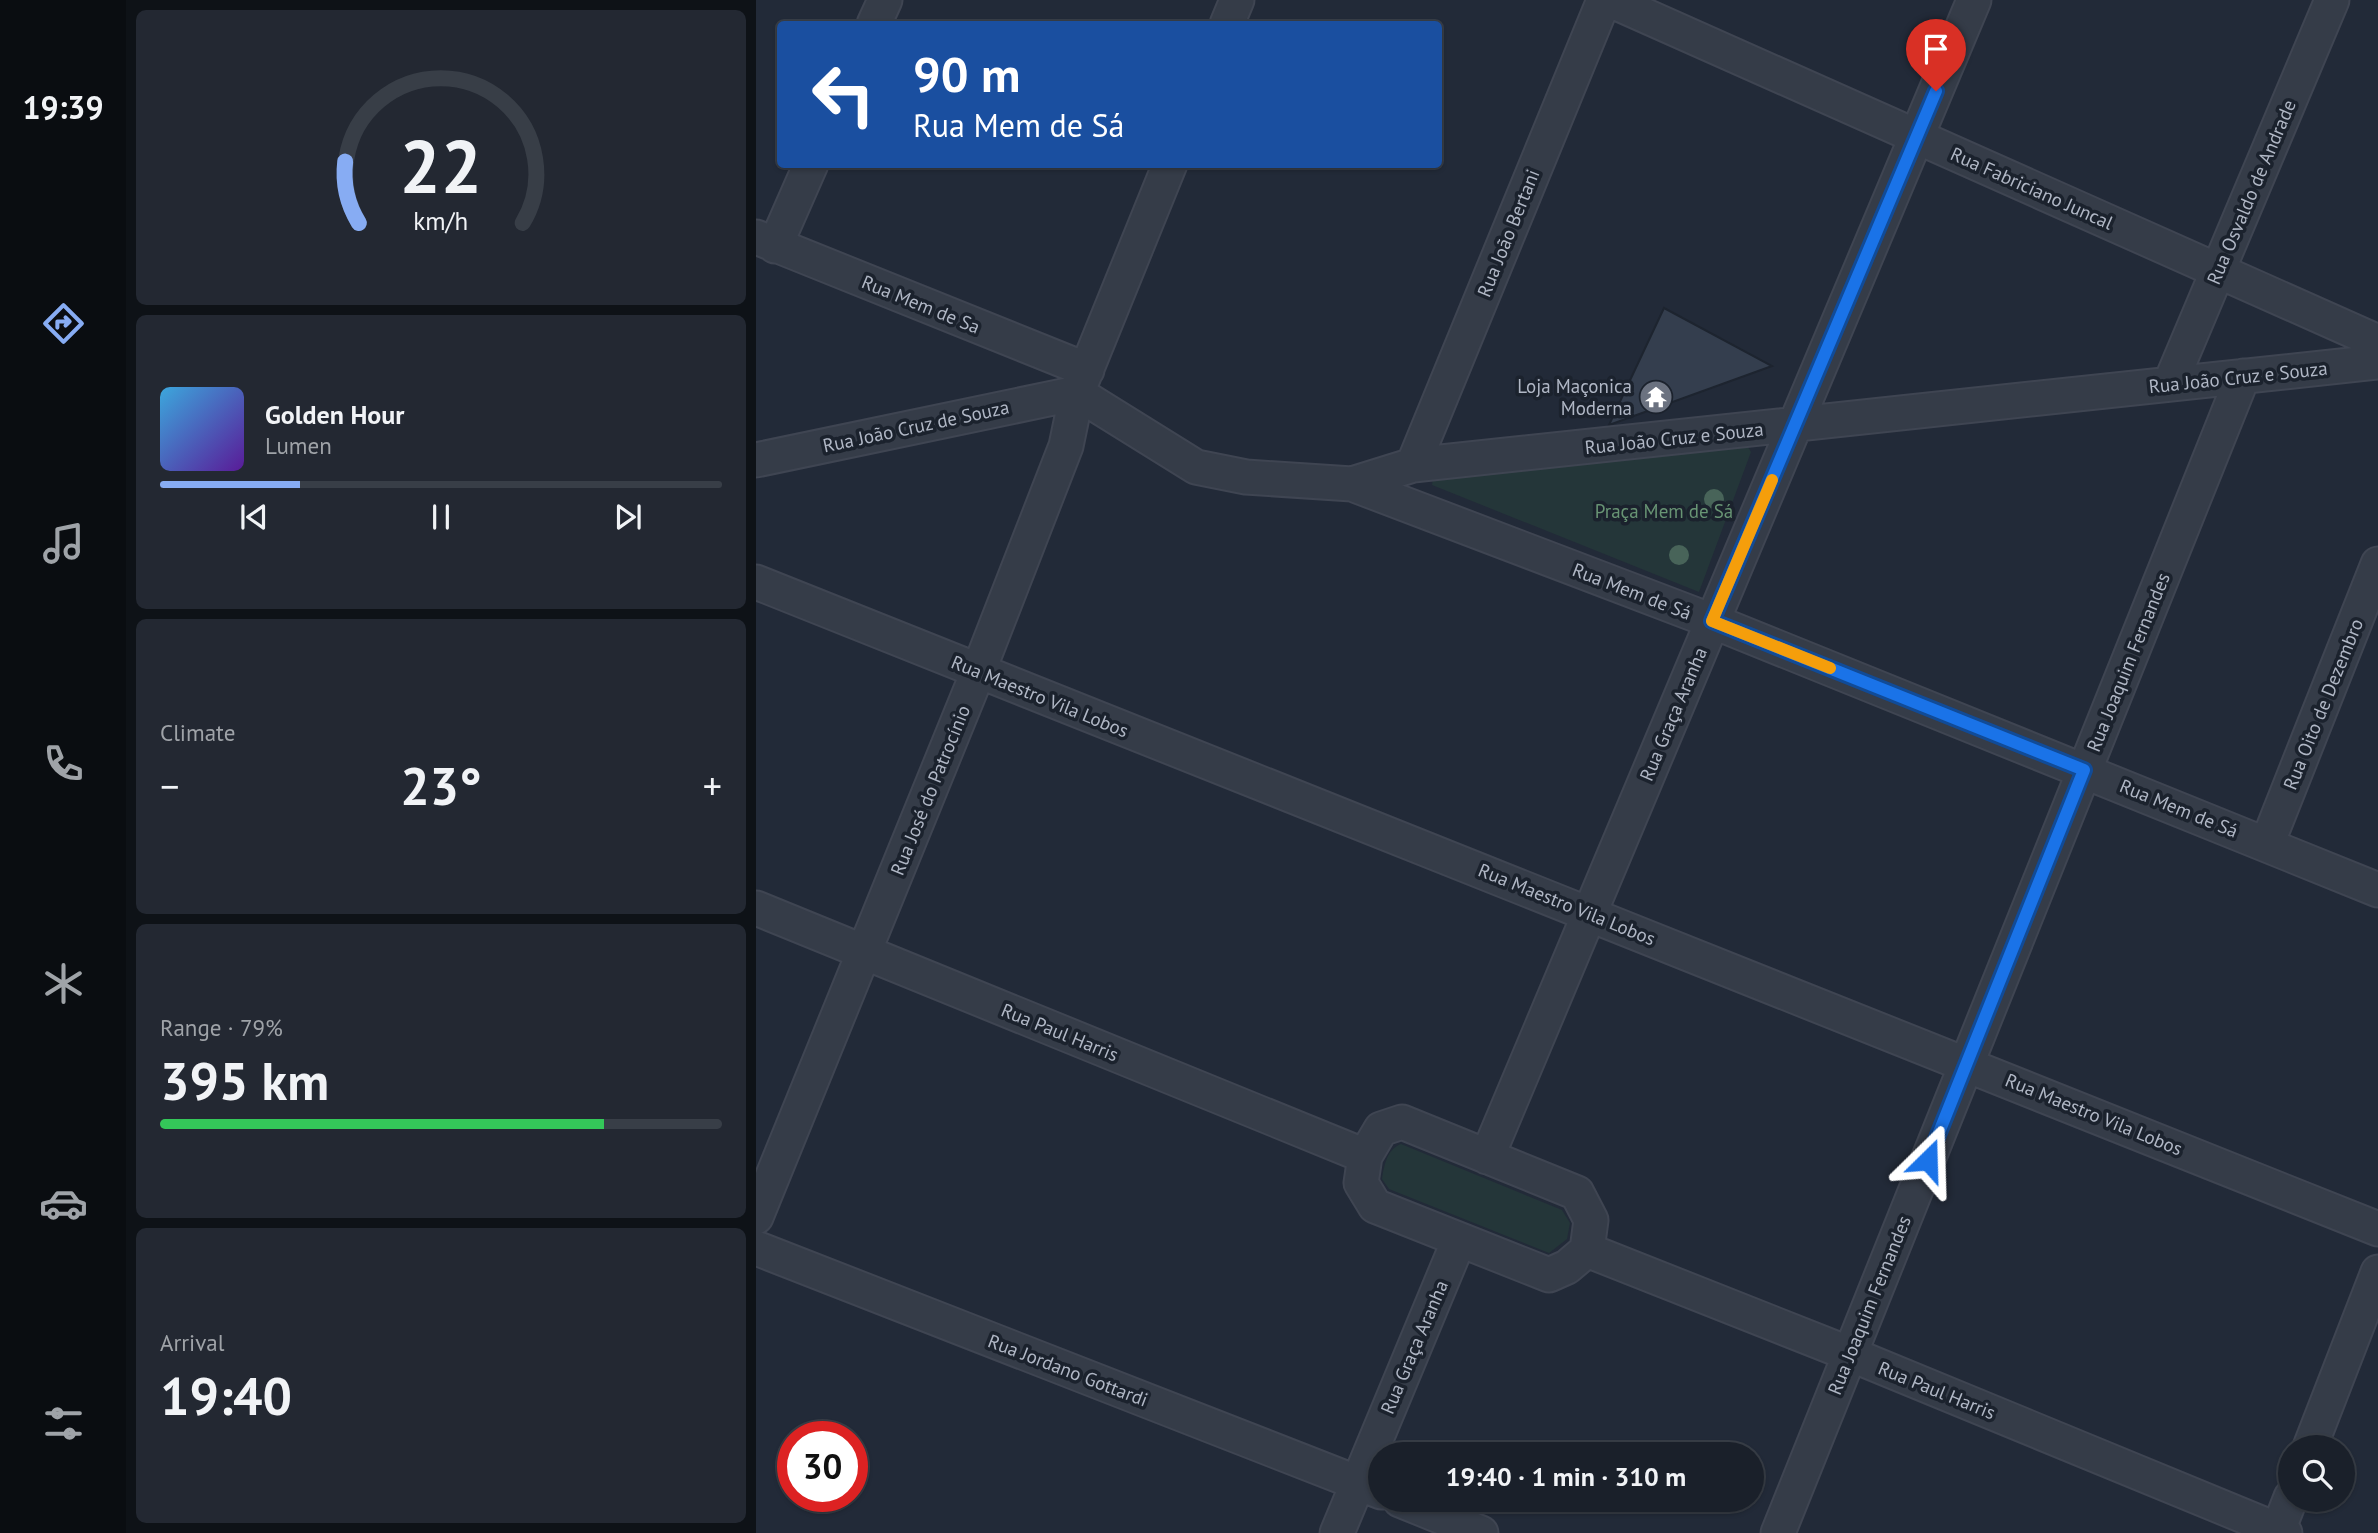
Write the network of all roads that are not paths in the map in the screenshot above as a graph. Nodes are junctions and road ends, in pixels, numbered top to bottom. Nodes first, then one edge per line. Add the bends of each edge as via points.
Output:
1 (885, 0) edge
2 (1237, 0) edge
3 (1604, 0) edge
4 (1610, 0) edge
5 (1974, 0) edge
6 (2332, 0) edge
7 (875, 21) edge
8 (1228, 21) edge
9 (1916, 136) junction
10 (809, 168) edge
11 (1168, 168) edge
12 (766, 242) edge
13 (2218, 270) junction
14 (2378, 342) edge
15 (2378, 362) edge
16 (2243, 376) junction
17 (1082, 381) junction
18 (2170, 384) junction
19 (1795, 425) junction
20 (756, 460) edge
21 (1413, 465) junction
22 (1352, 484) junction
23 (2378, 564) edge
24 (756, 582) edge
25 (1712, 621) junction
26 (978, 671) junction
27 (2084, 770) junction
28 (2267, 844) junction
29 (2378, 890) edge
30 (756, 908) edge
31 (1590, 913) junction
32 (864, 953) junction
33 (1967, 1063) junction
34 (1365, 1156) junction
35 (1487, 1157) junction
36 (756, 1217) edge
37 (2378, 1229) edge
38 (1460, 1240) junction
39 (756, 1248) edge
40 (1587, 1250) junction
41 (2378, 1272) edge
42 (1850, 1354) junction
43 (2315, 1435) edge
44 (1385, 1442) edge
45 (1368, 1487) edge
46 (1428, 1512) edge
47 (2286, 1512) edge
48 (2280, 1532) edge
49 (1337, 1533) edge
50 (1480, 1533) edge
51 (1778, 1533) edge

1 - 7 street
2 - 8 street
3 - 21 street, Rua João Bertani
4 - 9 street, Rua Fabriciano Juncal
5 - 9 street, Rua Graça Aranha
6 - 13 street, Rua Osvaldo de Andrade
9 - 13 street, Rua Fabriciano Juncal
9 - 19 street, Rua Graça Aranha
10 - 12 street
11 - 17 street, Rua José do Patrocínio
12 - 17 street, Rua Mem de Sa
13 - 14 street, Rua Fabriciano Juncal
13 - 18 street, Rua Osvaldo de Andrade
15 - 16 street, Rua João Cruz e Souza
16 - 18 street, Rua João Cruz e Souza
16 - 27 street, Rua Joaquim Fernandes
17 - 20 street, Rua João Cruz de Souza
17 - 22 street, Rua João Cruz e Souza via 1196,467 1246,477
17 - 26 street, Rua José do Patrocínio via 1066,446
18 - 19 street, Rua João Cruz e Souza
19 - 21 street, Rua João Cruz e Souza
19 - 25 street, Rua Graça Aranha
21 - 22 street, Rua João Cruz e Souza
22 - 25 street, Rua Mem de Sá
23 - 28 street, Rua Oito de Dezembro
24 - 26 street, Rua Maestro Vila Lobos
25 - 27 street, Rua Mem de Sá
25 - 31 street, Rua Graça Aranha
26 - 31 street, Rua Maestro Vila Lobos
26 - 32 street, Rua José do Patrocínio
27 - 28 street, Rua Mem de Sá
27 - 33 street, Rua Joaquim Fernandes
28 - 29 street, Rua Mem de Sá
30 - 32 street, Rua Paul Harris
31 - 33 street, Rua Maestro Vila Lobos
31 - 35 street, Rua Graça Aranha
32 - 34 street, Rua Paul Harris
32 - 36 street, Rua José do Patrocínio
33 - 37 street, Rua Maestro Vila Lobos
33 - 42 street, Rua Joaquim Fernandes
34 - 35 street via 1381,1129 1402,1122
34 - 38 street via 1361,1183 1375,1206
35 - 40 street via 1577,1194 1591,1220
38 - 40 street via 1549,1275
38 - 44 street, Rua Graça Aranha
39 - 45 street, Rua Jordano Gottardi
40 - 42 street, Rua Paul Harris
41 - 43 street
42 - 48 street, Rua Paul Harris
42 - 51 street, Rua Joaquim Fernandes
45 - 49 street, Rua Graça Aranha
46 - 50 street
47 - 48 street

